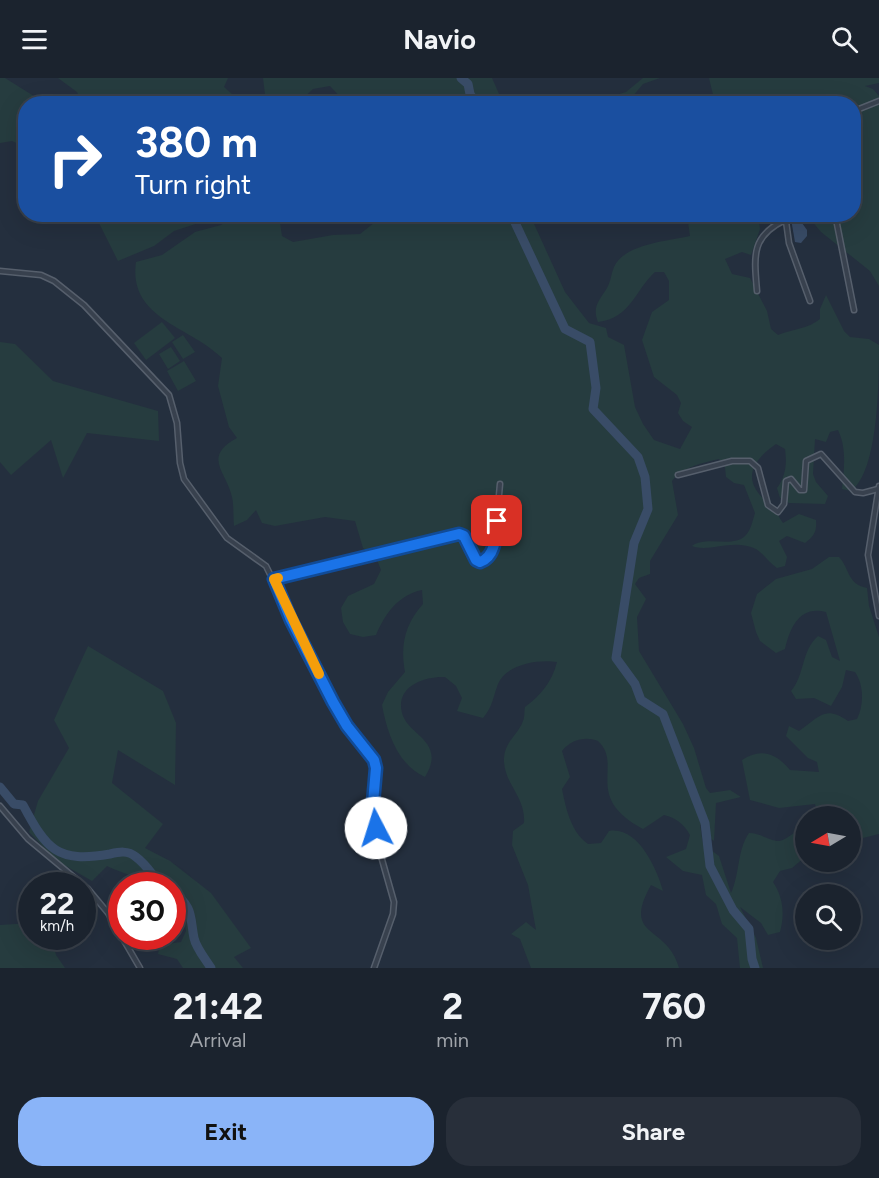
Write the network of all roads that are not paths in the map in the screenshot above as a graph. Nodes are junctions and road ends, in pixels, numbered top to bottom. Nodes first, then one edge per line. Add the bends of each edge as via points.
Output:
1 (879, 101) edge
2 (861, 108) edge
3 (778, 222) edge
4 (786, 222) edge
5 (838, 222) edge
6 (0, 271) edge
7 (757, 291) dead end
8 (810, 301) dead end
9 (854, 310) dead end
10 (678, 476) dead end
11 (500, 484) dead end
12 (878, 487) edge
13 (274, 579) junction
14 (879, 616) edge
15 (0, 806) edge
16 (140, 968) edge
17 (374, 968) edge

1 - 2 street
3 - 7 street via 760,236 755,272
4 - 8 street via 789,243
5 - 9 street
6 - 13 street via 41,275 54,281 84,305 169,396 177,423 184,479 227,538 266,566
10 - 12 street via 732,461 750,461 758,468 768,506 778,512 784,504 786,482 791,479 804,490 806,461 821,454 855,492
11 - 13 street via 495,539 485,560 476,560 464,536 459,534
12 - 14 street via 868,555
13 - 17 street via 333,702 374,760 376,828 394,902
15 - 16 street via 28,839 88,889 108,913

